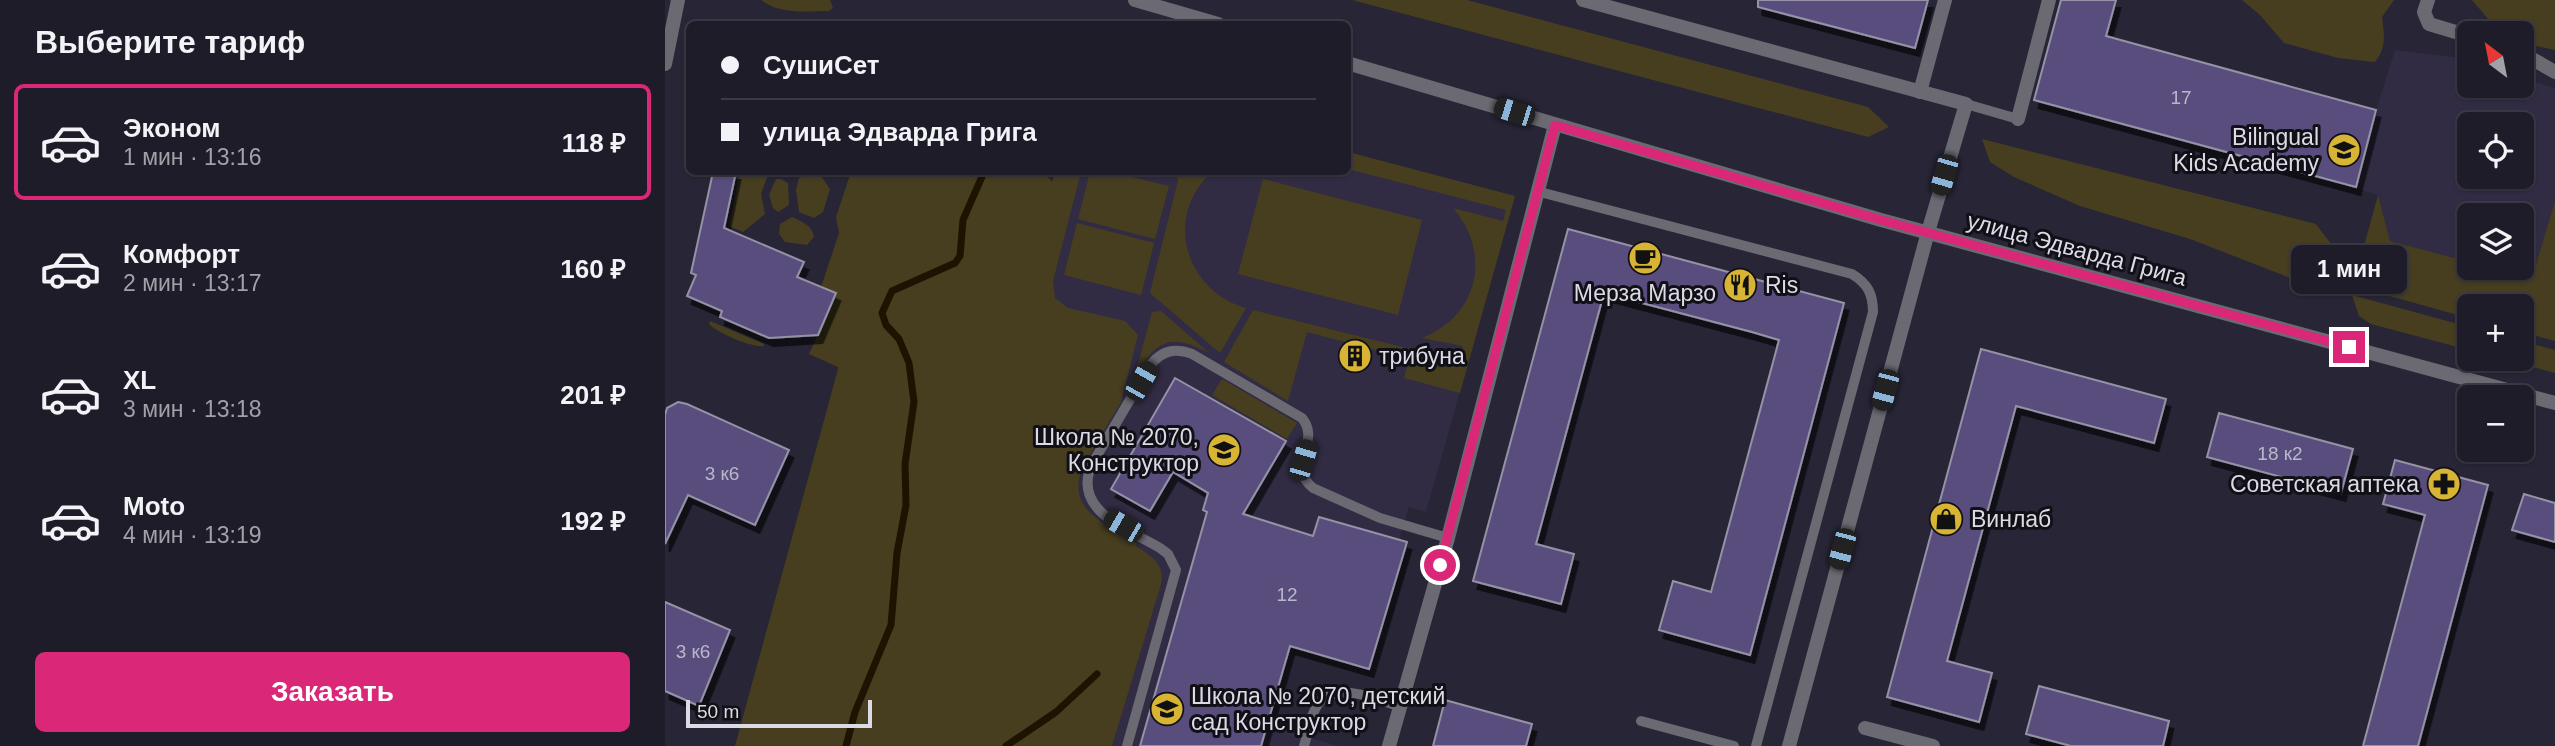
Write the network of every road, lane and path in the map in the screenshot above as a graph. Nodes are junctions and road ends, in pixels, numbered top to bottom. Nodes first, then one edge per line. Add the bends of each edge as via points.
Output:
1 (678, 0) edge
2 (1135, 0) edge
3 (1583, 0) edge
4 (1945, 0) edge
5 (2049, 0) edge
6 (2428, 0) edge
7 (1208, 21) edge
8 (2457, 32) edge
9 (2534, 60) edge
10 (665, 64) edge
11 (1351, 64) edge
12 (2555, 72) edge
13 (1920, 92) junction
14 (1966, 104) junction
15 (2018, 119) joint
16 (1555, 125) junction
17 (1540, 192) junction
18 (1928, 232) junction
19 (2555, 403) edge
20 (1448, 538) junction
21 (1401, 707) junction
22 (1640, 721) dead end
23 (1865, 728) dead end
24 (1127, 746) edge
25 (1304, 746) edge
26 (1389, 746) edge
27 (1734, 746) edge
28 (1756, 746) edge
29 (1789, 746) edge
30 (1933, 746) edge

1 - 10 street
2 - 7 street
3 - 13 street
4 - 13 street
5 - 15 street
6 - 8 street via 2424,12 2429,24
9 - 12 street
11 - 16 street, улица Эдварда Грига
13 - 14 street
14 - 15 lane
14 - 18 street
16 - 17 street
16 - 18 street, улица Эдварда Грига
17 - 20 street
17 - 28 lane via 1852,274 1871,294 1873,312
18 - 19 street, улица Эдварда Грига
18 - 29 street
20 - 21 street
20 - 24 lane via 1380,518 1313,488 1301,471 1309,438 1302,418 1192,354 1174,350 1160,355 1087,478 1088,495 1097,509 1168,554 1175,570
21 - 25 lane via 1347,692 1330,695 1314,711
21 - 26 street
22 - 27 lane
23 - 30 street

